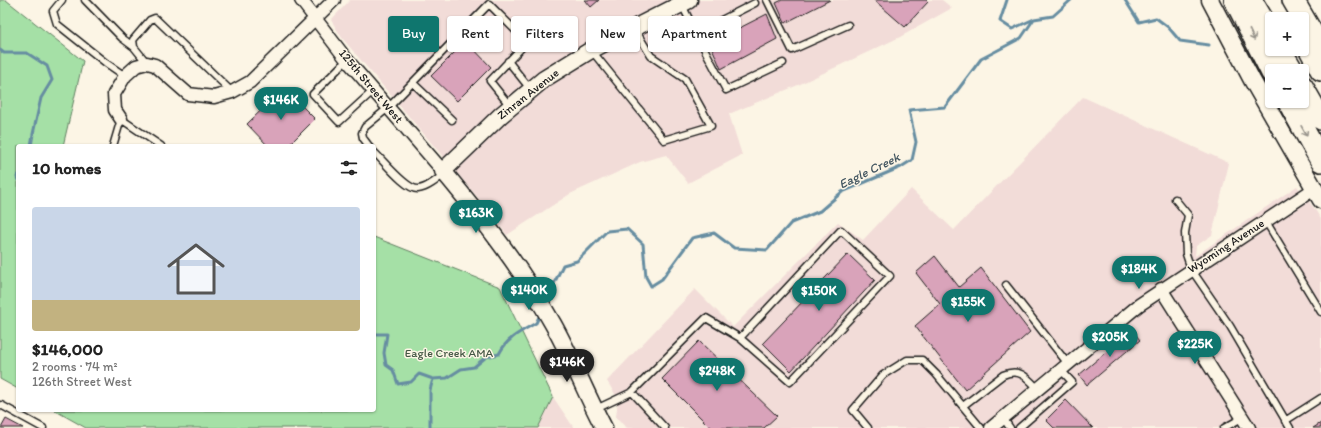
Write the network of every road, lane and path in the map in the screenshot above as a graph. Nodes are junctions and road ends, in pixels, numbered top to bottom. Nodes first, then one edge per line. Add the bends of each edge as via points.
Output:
1 (62, 0) edge
2 (85, 0) edge
3 (301, 0) edge
4 (334, 0) edge
5 (767, 0) edge
6 (1210, 0) edge
7 (1235, 0) edge
8 (1251, 0) edge
9 (1284, 0) edge
10 (1293, 0) edge
11 (685, 2) edge
12 (755, 3) dead end
13 (1290, 12) edge
14 (690, 16) edge
15 (729, 16) edge
16 (316, 18) junction
17 (1265, 23) edge
18 (640, 24) edge
19 (848, 25) dead end
20 (640, 37) edge
21 (134, 47) junction
22 (1309, 47) edge
23 (1321, 48) edge
24 (588, 52) edge
25 (593, 52) edge
26 (706, 52) edge
27 (347, 60) junction
28 (508, 62) junction
29 (147, 63) junction
30 (783, 63) dead end
31 (1267, 64) edge
32 (1321, 70) edge
33 (125, 76) junction
34 (412, 83) junction
35 (374, 90) junction
36 (531, 90) junction
37 (232, 92) junction
38 (1309, 98) edge
39 (511, 106) junction
40 (388, 108) junction
41 (1292, 108) edge
42 (1321, 118) edge
43 (121, 119) junction
44 (452, 120) dead end
45 (114, 144) edge
46 (159, 144) edge
47 (368, 144) edge
48 (376, 154) edge
49 (1321, 161) edge
50 (444, 172) junction
51 (1318, 194) edge
52 (1175, 199) dead end
53 (1265, 220) junction
54 (1191, 269) junction
55 (1006, 285) dead end
56 (1161, 289) junction
57 (1321, 312) edge
58 (740, 338) junction
59 (1065, 367) junction
60 (1038, 389) junction
61 (632, 392) junction
62 (1321, 398) edge
63 (0, 406) edge
64 (963, 406) junction
65 (595, 410) junction
66 (1285, 421) junction
67 (1006, 423) edge
68 (1246, 423) edge
69 (43, 428) edge
70 (604, 428) edge
71 (665, 428) edge
72 (868, 428) edge
73 (981, 428) edge
74 (992, 428) edge
75 (1019, 428) edge
76 (1224, 428) edge
77 (1290, 428) edge

1 - 33 lane via 52,11 57,24
2 - 21 lane
3 - 16 street, 125th Street West
4 - 16 street
5 - 19 lane via 792,50
6 - 51 street via 1252,80
7 -> 31 highway
8 - 17 highway
9 - 13 highway
10 - 23 highway
11 - 14 lane
11 - 18 street, Zinran Avenue
12 - 15 lane
16 - 27 street, 125th Street West
16 - 37 street via 250,82
20 - 25 lane via 651,56 685,79 711,126 664,140
21 - 29 lane
21 - 37 lane via 133,40 150,20 155,18
22 - 32 highway
24 - 36 street, Zinran Avenue
26 - 30 lane via 726,90
27 - 35 street, 125th Street West
27 - 35 lane via 313,94 339,122
28 - 34 lane via 527,42 489,4
28 - 36 lane
28 - 39 lane via 490,81
29 - 33 street via 136,66
29 - 37 street via 155,65 188,94 214,97
33 - 43 street via 114,94 115,110
34 - 40 lane
34 - 44 lane
35 - 40 street, 125th Street West
36 - 39 street, Zinran Avenue
38 - 42 highway
39 - 50 street, Zinran Avenue
40 - 47 lane via 362,132
40 - 50 street, 125th Street West
41 -> 49 highway
43 - 45 lane
43 - 46 lane
48 - 50 lane via 413,188 419,189 433,182
50 - 65 street via 492,231 528,282 553,325
51 - 53 street, Wyoming Avenue
52 - 54 lane via 1188,215 1185,233 1186,254
53 - 54 street, Wyoming Avenue
53 - 57 lane
54 - 56 street, Wyoming Avenue
54 - 66 lane via 1230,326
55 - 59 lane
56 - 59 street, Wyoming Avenue
56 - 68 street
58 - 58 lane via 841,230 890,276 790,382
58 - 61 lane via 706,318
59 - 60 street, Wyoming Avenue
59 - 75 lane via 1072,382
60 - 64 lane via 1026,377 1010,372
60 - 67 street, Wyoming Avenue
61 - 65 lane
61 - 71 lane
62 - 66 lane
63 - 69 lane
64 - 72 lane via 922,360 907,360 884,375 853,410
64 - 73 lane
65 - 70 street
66 - 77 lane
67 - 74 street, Wyoming Avenue
68 - 76 lane

